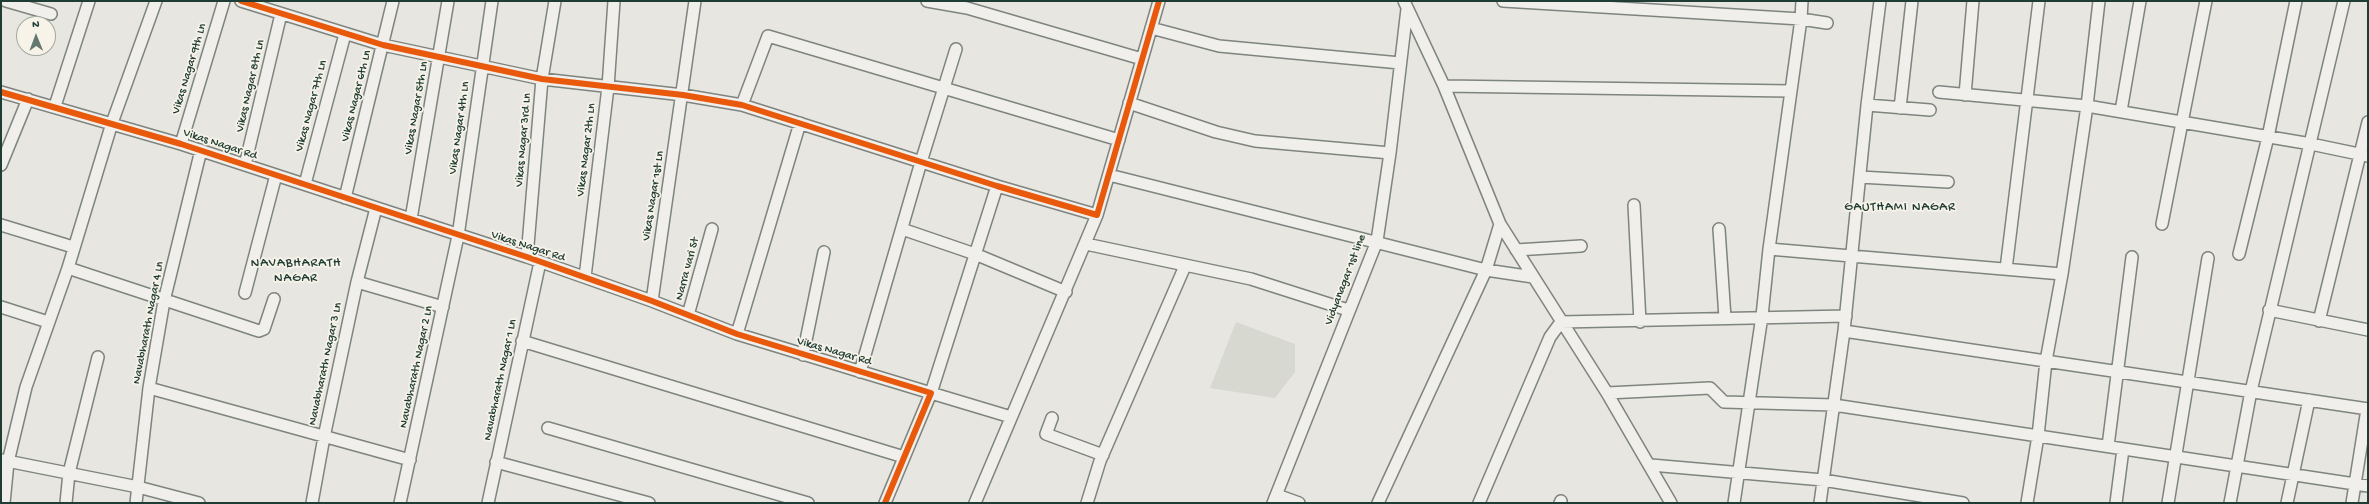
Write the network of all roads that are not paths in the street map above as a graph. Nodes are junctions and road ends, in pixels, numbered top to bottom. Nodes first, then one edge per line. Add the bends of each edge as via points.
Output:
1 (6, 1) edge
2 (89, 1) edge
3 (156, 1) edge
4 (224, 1) edge
5 (241, 1) edge
6 (393, 1) edge
7 (448, 1) edge
8 (492, 1) edge
9 (555, 1) edge
10 (614, 1) edge
11 (695, 1) edge
12 (927, 1) edge
13 (1159, 1) edge
14 (1503, 1) edge
15 (1802, 1) edge
16 (1880, 1) edge
17 (1912, 1) edge
18 (1973, 1) edge
19 (2038, 1) edge
20 (2099, 1) edge
21 (2140, 1) edge
22 (2206, 1) edge
23 (2296, 1) edge
24 (2344, 1) edge
25 (1405, 4) edge
26 (51, 14) dead end
27 (281, 14) junction
28 (1802, 19) junction
29 (1827, 23) dead end
30 (1151, 28) junction
31 (345, 34) junction
32 (383, 46) junction
33 (956, 50) dead end
34 (439, 57) junction
35 (1142, 59) junction
36 (1400, 63) junction
37 (482, 67) junction
38 (542, 79) junction
39 (1444, 86) junction
40 (608, 87) junction
41 (944, 88) junction
42 (1791, 91) junction
43 (1, 92) edge
44 (1939, 92) dead end
45 (683, 95) junction
46 (1965, 95) junction
47 (28, 99) junction
48 (2027, 102) junction
49 (1129, 103) junction
50 (742, 105) junction
51 (1867, 105) junction
52 (55, 106) junction
53 (2087, 106) junction
54 (1900, 108) junction
55 (1930, 110) dead end
56 (2121, 111) junction
57 (2182, 121) junction
58 (2368, 122) edge
59 (112, 123) junction
60 (800, 123) junction
61 (2268, 136) junction
62 (1119, 140) junction
63 (181, 144) junction
64 (2311, 144) junction
65 (201, 150) junction
66 (1390, 153) junction
67 (2363, 155) edge
68 (921, 162) junction
69 (1, 165) edge
70 (245, 165) junction
71 (276, 175) junction
72 (1109, 176) junction
73 (1860, 177) junction
74 (1948, 182) dead end
75 (305, 184) junction
76 (997, 186) junction
77 (345, 198) junction
78 (1634, 205) dead end
79 (376, 208) junction
80 (1097, 215) junction
81 (411, 219) junction
82 (1500, 224) junction
83 (2162, 224) dead end
84 (1, 225) edge
85 (712, 229) dead end
86 (902, 229) junction
87 (1719, 229) dead end
88 (458, 236) junction
89 (1376, 242) junction
90 (1086, 244) junction
91 (1581, 246) dead end
92 (73, 248) junction
93 (1769, 249) junction
94 (1516, 250) junction
95 (824, 252) dead end
96 (975, 254) junction
97 (2239, 254) dead end
98 (1853, 256) junction
99 (527, 257) junction
100 (2132, 257) dead end
101 (2208, 258) dead end
102 (540, 262) junction
103 (1185, 266) junction
104 (68, 268) junction
105 (2006, 269) junction
106 (1486, 270) junction
107 (2062, 274) junction
108 (1533, 276) junction
109 (585, 277) junction
110 (357, 282) junction
111 (1066, 292) junction
112 (245, 293) dead end
113 (274, 299) dead end
114 (164, 301) junction
115 (652, 301) junction
116 (1, 307) edge
117 (443, 307) junction
118 (1348, 310) junction
119 (2269, 310) junction
120 (688, 315) junction
121 (1762, 316) junction
122 (1846, 316) junction
123 (1725, 318) junction
124 (48, 322) junction
125 (1561, 322) junction
126 (1640, 322) junction
127 (2319, 322) junction
128 (2368, 330) edge
129 (1844, 331) junction
130 (737, 334) junction
131 (522, 341) junction
132 (803, 355) junction
133 (98, 357) dead end
134 (2046, 361) junction
135 (2119, 371) junction
136 (860, 372) junction
137 (2188, 382) junction
138 (149, 388) junction
139 (2250, 391) junction
140 (932, 393) junction
141 (1607, 393) junction
142 (2309, 400) junction
143 (1748, 401) junction
144 (1834, 405) junction
145 (2368, 409) edge
146 (1011, 417) junction
147 (1052, 418) dead end
148 (548, 428) dead end
149 (2038, 436) junction
150 (324, 437) junction
151 (2108, 446) junction
152 (2123, 449) junction
153 (1103, 455) junction
154 (904, 457) junction
155 (2176, 457) junction
156 (410, 460) junction
157 (5, 461) edge
158 (496, 462) junction
159 (1651, 466) junction
160 (2237, 467) junction
161 (69, 473) junction
162 (1739, 473) junction
163 (2294, 476) junction
164 (1823, 480) junction
165 (2355, 485) junction
166 (2368, 486) edge
167 (138, 487) junction
168 (1275, 499) edge
169 (4, 503) edge
170 (66, 503) edge
171 (136, 503) edge
172 (199, 503) edge
173 (312, 503) edge
174 (400, 503) edge
175 (488, 503) edge
176 (650, 503) edge
177 (808, 503) edge
178 (885, 503) edge
179 (975, 503) edge
180 (1087, 503) edge
181 (1299, 503) edge
182 (1378, 503) edge
183 (1479, 503) edge
184 (1671, 503) edge
185 (1734, 503) edge
186 (1820, 503) edge
187 (1963, 503) edge
188 (2026, 503) edge
189 (2116, 503) edge
190 (2168, 503) edge
191 (2230, 503) edge
192 (2287, 503) edge
193 (2352, 503) edge

1 - 26 street
2 - 52 street
3 - 59 street
4 - 63 street, Vikas Nagar 9th Ln
5 - 27 street
6 - 32 street, Vikas Nagar 6th Ln
7 - 34 street, Vikas Nagar 5th Ln
8 - 37 street, Vikas Nagar 4th Ln
9 - 38 street, Vikas Nagar 3rd Ln
10 - 40 street, Vikas Nagar 2th Ln
11 - 45 street, Vikas Nagar 1st Ln
12 - 35 street via 966,8
13 - 30 street
14 - 28 street
15 - 28 street
16 - 51 street
17 - 54 street
18 - 46 street
19 - 48 street
20 - 53 street
21 - 56 street
22 - 57 street
23 - 61 street
24 - 64 street
25 - 36 street, Vidyanagar 1st line
25 - 39 street
27 - 31 street
27 - 70 street, Vikas Nagar 8th Ln
28 - 29 street
28 - 42 street
30 - 35 street
30 - 36 street via 1219,46
31 - 32 street
31 - 75 street, Vikas Nagar 7th Ln
32 - 34 street
32 - 77 street, Vikas Nagar 6th Ln
33 - 41 street
34 - 37 street
34 - 81 street, Vikas Nagar 5th Ln
35 - 49 street
36 - 66 street, Vidyanagar 1st line
37 - 38 street
37 - 88 street, Vikas Nagar 4th Ln
38 - 40 street
38 - 99 street, Vikas Nagar 3rd Ln
39 - 42 street
39 - 82 street
40 - 45 street
40 - 109 street, Vikas Nagar 2th Ln
41 - 50 street via 768,36
41 - 62 street
41 - 68 street
42 - 93 street
43 - 47 street, Vikas Nagar Rd
44 - 46 street
45 - 50 street
45 - 115 street, Vikas Nagar 1st Ln
46 - 48 street
47 - 52 street, Vikas Nagar Rd
47 - 69 street
48 - 53 street
48 - 105 street
49 - 62 street
49 - 66 street via 1216,132 1255,141
50 - 60 street
51 - 54 street
51 - 73 street
52 - 59 street, Vikas Nagar Rd
53 - 56 street
53 - 107 street
54 - 55 street
56 - 57 street
57 - 61 street
57 - 83 street
58 - 67 street
59 - 63 street, Vikas Nagar Rd
59 - 92 street
60 - 68 street
60 - 130 street
61 - 64 street
61 - 97 street
62 - 72 street
63 - 65 street, Vikas Nagar Rd
64 - 67 street
64 - 119 street
65 - 70 street, Vikas Nagar Rd
65 - 114 street, Navabharath Nagar 4 Ln
66 - 89 street, Vidyanagar 1st line
67 - 127 street
68 - 76 street
68 - 86 street
70 - 71 street, Vikas Nagar Rd
71 - 75 street, Vikas Nagar Rd
71 - 112 street
72 - 80 street
72 - 89 street
73 - 74 street
73 - 98 street
75 - 77 street, Vikas Nagar Rd
76 - 80 street
76 - 96 street
77 - 79 street, Vikas Nagar Rd
78 - 126 street
79 - 81 street, Vikas Nagar Rd
79 - 110 street, Navabharath Nagar 3 Ln
80 - 90 street
81 - 88 street, Vikas Nagar Rd
82 - 94 street
82 - 106 street
84 - 92 street
85 - 120 street, Narra vari St
86 - 96 street
86 - 136 street
87 - 123 street
88 - 99 street, Vikas Nagar Rd
88 - 117 street, Navabharath Nagar 2 Ln
89 - 106 street
89 - 118 street, Vidyanagar 1st line
90 - 103 street
90 - 111 street
91 - 94 street
92 - 104 street
93 - 98 street
93 - 121 street
94 - 108 street
95 - 132 street
96 - 111 street
96 - 140 street
98 - 105 street
98 - 122 street
99 - 102 street, Vikas Nagar Rd
100 - 135 street
101 - 137 street
102 - 109 street, Vikas Nagar Rd
102 - 131 street, Navabharath Nagar 1 Ln
103 - 118 street via 1250,279
103 - 153 street
104 - 114 street
104 - 124 street
105 - 107 street
106 - 108 street
106 - 182 street
107 - 134 street
108 - 125 street
109 - 115 street, Vikas Nagar Rd
110 - 117 street
110 - 150 street, Navabharath Nagar 3 Ln
111 - 146 street
113 - 114 street via 264,329 259,331
114 - 138 street, Navabharath Nagar 4 Ln
115 - 120 street, Vikas Nagar Rd
116 - 124 street
117 - 156 street, Navabharath Nagar 2 Ln
118 - 168 street, Vidyanagar 1st line
119 - 127 street
119 - 139 street
120 - 130 street, Vikas Nagar Rd
121 - 122 street
121 - 123 street
121 - 143 street
122 - 129 street
123 - 126 street
124 - 157 street
125 - 126 street
125 - 141 street
125 - 183 street via 1550,337
127 - 128 street
129 - 134 street
129 - 144 street
130 - 132 street, Vikas Nagar Rd
131 - 154 street
131 - 158 street, Navabharath Nagar 1 Ln
132 - 136 street, Vikas Nagar Rd
133 - 161 street
134 - 135 street
134 - 149 street
135 - 137 street
135 - 151 street
136 - 140 street, Vikas Nagar Rd
137 - 139 street
137 - 155 street
138 - 150 street
138 - 167 street, Navabharath Nagar 4 Ln
139 - 142 street
139 - 160 street
140 - 146 street, Vikas Nagar Rd
140 - 154 street
141 - 143 street via 1710,388 1724,402
141 - 159 street
142 - 145 street
142 - 163 street
143 - 144 street
143 - 162 street
144 - 149 street
144 - 164 street
145 - 165 street
146 - 179 street
147 - 153 street via 1046,434
148 - 177 street
149 - 151 street
149 - 188 street
150 - 156 street
150 - 173 street, Navabharath Nagar 3 Ln
151 - 152 street
152 - 155 street
152 - 189 street
153 - 180 street
154 - 178 street
155 - 160 street
155 - 190 street
156 - 174 street, Navabharath Nagar 2 Ln
157 - 161 street
157 - 169 street
158 - 175 street, Navabharath Nagar 1 Ln
158 - 176 street
159 - 162 street
159 - 184 street
160 - 163 street
160 - 191 street
161 - 167 street
161 - 170 street
162 - 164 street
162 - 185 street
163 - 165 street
163 - 192 street
164 - 186 street
164 - 187 street
165 - 166 street
165 - 193 street
167 - 171 street, Navabharath Nagar 4 Ln
167 - 172 street
168 - 181 street

